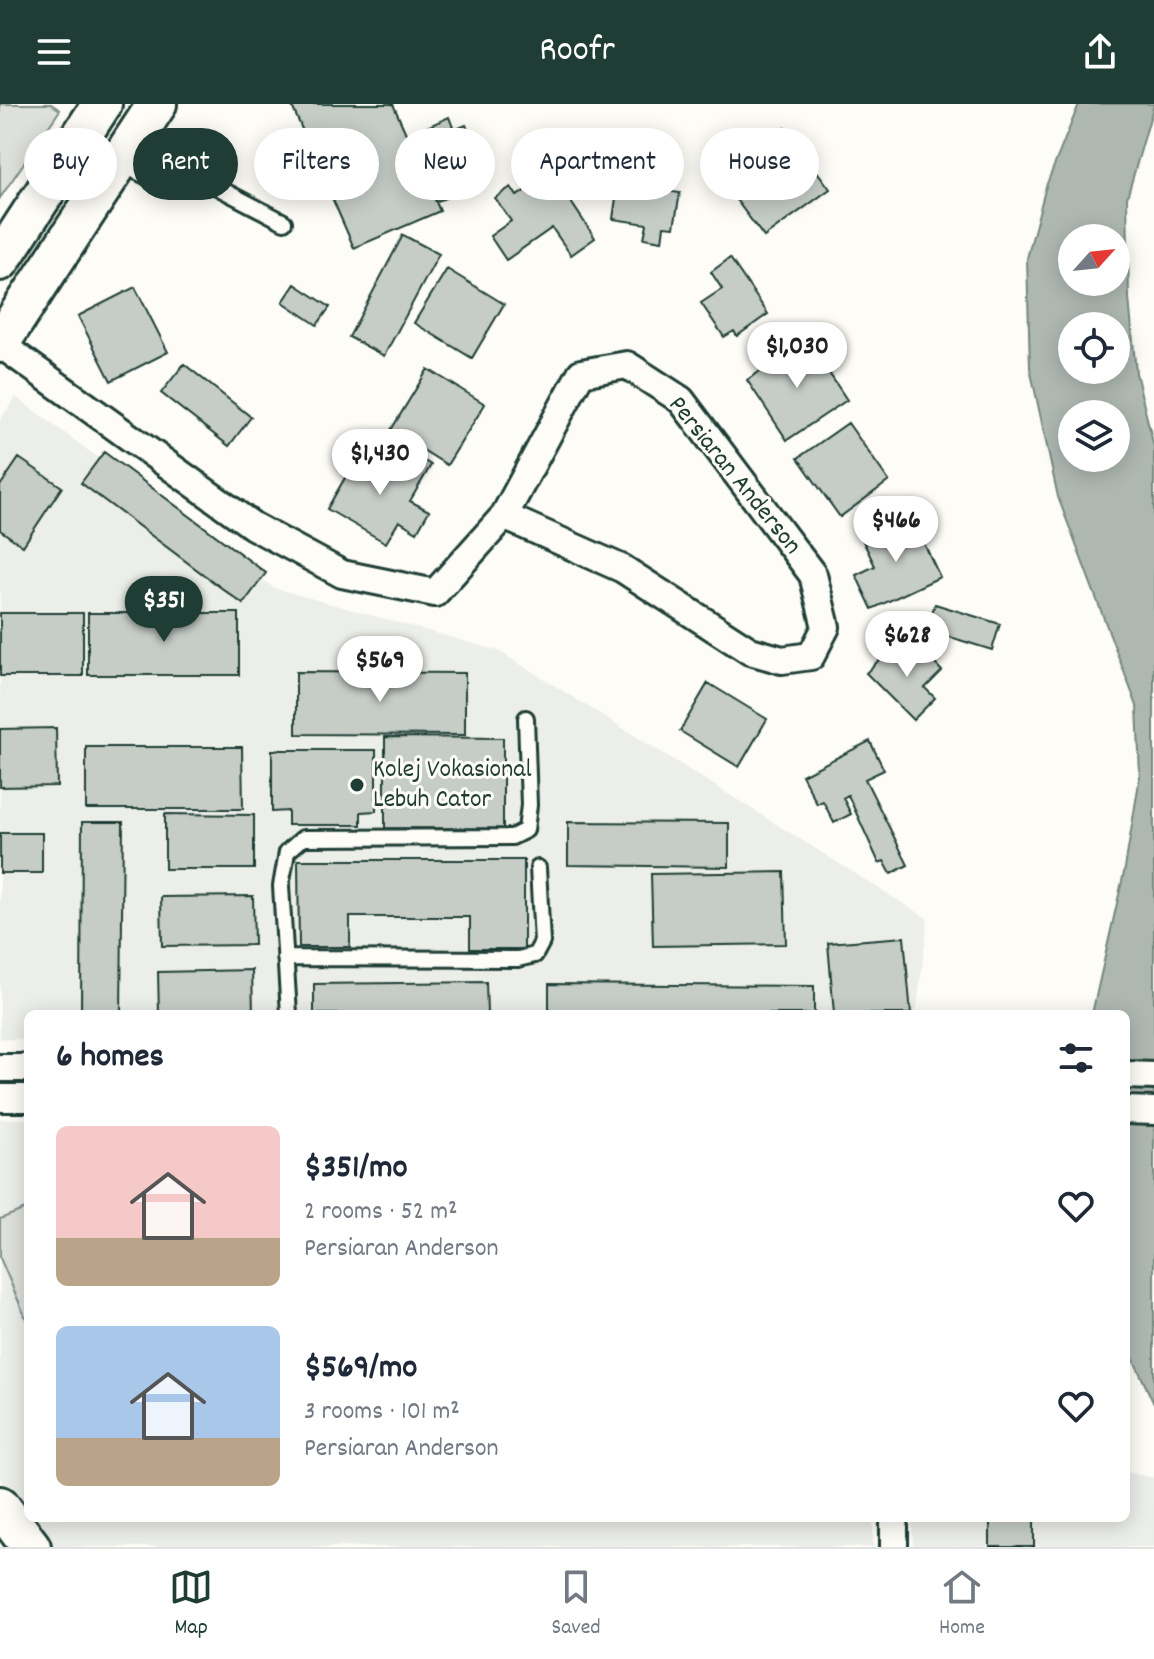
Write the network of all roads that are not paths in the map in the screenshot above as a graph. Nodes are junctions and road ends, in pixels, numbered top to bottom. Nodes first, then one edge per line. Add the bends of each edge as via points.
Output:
1 (102, 104) edge
2 (157, 104) edge
3 (119, 163) junction
4 (284, 222) dead end
5 (0, 261) edge
6 (0, 344) edge
7 (504, 516) junction
8 (526, 718) dead end
9 (538, 868) dead end
10 (285, 958) junction
11 (289, 1010) edge
12 (0, 1068) edge
13 (24, 1068) edge
14 (1130, 1075) edge
15 (1154, 1076) edge
16 (0, 1098) edge
17 (24, 1098) edge
18 (1130, 1110) edge
19 (1154, 1111) edge
20 (0, 1506) edge
21 (894, 1522) edge
22 (31, 1547) edge
23 (894, 1547) edge

1 - 5 main road
2 - 3 main road
3 - 4 lane via 160,183 213,185
3 - 6 main road
6 - 7 street, Persiaran Anderson via 253,526 342,574 435,593
7 - 7 street, Persiaran Anderson via 581,373 627,365 681,400 813,575 826,627 811,656 782,660 750,651 623,569
8 - 10 lane via 526,830 512,837 303,838 287,852 281,886
9 - 10 lane via 542,942 535,955
10 - 11 lane
12 - 13 street
14 - 15 street
16 - 17 street
18 - 19 street
20 - 22 main road
21 - 23 street

